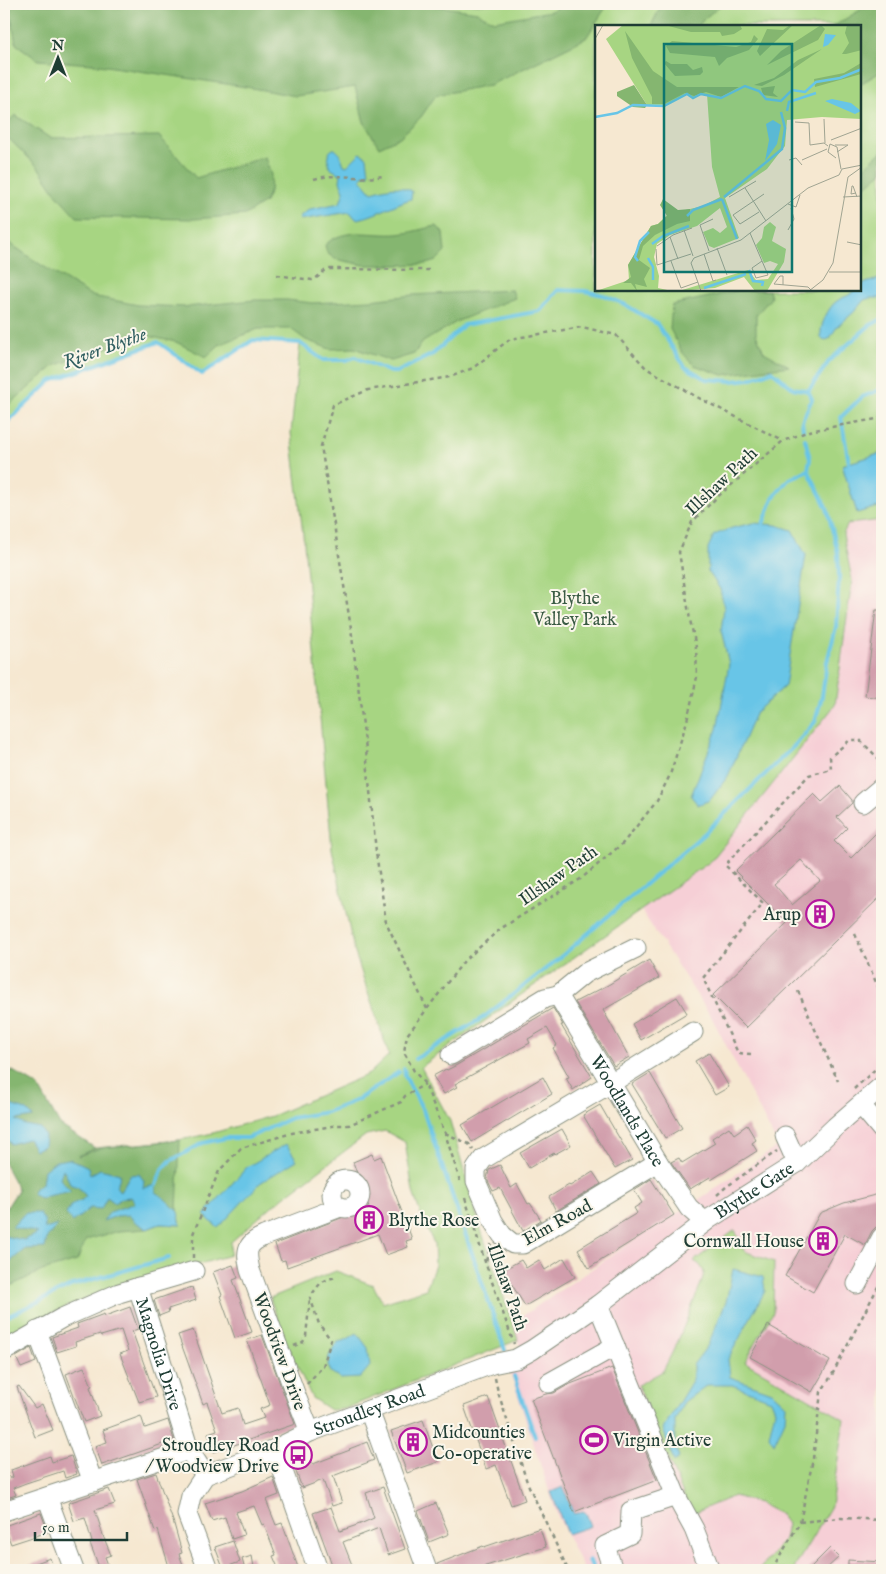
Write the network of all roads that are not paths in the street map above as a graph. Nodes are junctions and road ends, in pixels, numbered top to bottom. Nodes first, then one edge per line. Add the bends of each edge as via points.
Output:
1 (882, 787) edge
2 (863, 803) dead end
3 (636, 948) dead end
4 (558, 995) junction
5 (693, 1032) dead end
6 (452, 1055) dead end
7 (612, 1083) junction
8 (882, 1086) edge
9 (860, 1105) junction
10 (882, 1131) edge
11 (785, 1136) dead end
12 (658, 1162) junction
13 (797, 1163) junction
14 (340, 1207) dead end
15 (705, 1222) junction
16 (882, 1237) edge
17 (194, 1271) dead end
18 (858, 1284) dead end
19 (144, 1285) junction
20 (598, 1305) junction
21 (38, 1331) junction
22 (615, 1346) junction
23 (8, 1348) edge
24 (520, 1357) joint
25 (549, 1383) dead end
26 (369, 1410) junction
27 (310, 1432) junction
28 (275, 1449) junction
29 (189, 1450) junction
30 (204, 1475) junction
31 (93, 1482) junction
32 (676, 1496) junction
33 (47, 1497) junction
34 (4, 1511) edge
35 (74, 1570) edge
36 (208, 1570) edge
37 (318, 1570) edge
38 (427, 1570) edge
39 (613, 1570) edge
40 (710, 1570) edge

1 - 2 street
3 - 4 street via 585,973
4 - 6 street via 545,998
4 - 7 street, Woodlands Place
5 - 7 street
7 - 12 street, Woodlands Place
7 - 12 street, Elm Road via 481,1160 476,1169 476,1181 493,1221 513,1244 523,1244
8 - 9 street, Blythe Gate
9 - 10 street
9 - 13 street, Blythe Gate
11 - 13 street
12 - 15 street, Woodlands Place via 689,1208
13 - 15 street, Blythe Gate
14 - 27 street, Woodview Drive via 254,1241 248,1248 250,1270
15 - 20 street, Blythe Gate
16 - 18 street
17 - 19 street, Magnolia Drive
19 - 21 street, Magnolia Drive
19 - 29 street, Magnolia Drive
20 - 22 street
20 - 24 street, Blythe Gate
21 - 23 street, Magnolia Drive
21 - 31 street
22 - 25 street
22 - 32 street
24 - 26 street, Stroudley Road via 492,1364
26 - 27 street, Stroudley Road
26 - 38 street
27 - 28 street, Stroudley Road
28 - 30 street, Stroudley Road
28 - 37 street
29 - 30 street, Magnolia Drive
29 - 31 street
30 - 36 street via 191,1496 187,1514
31 - 33 street
32 - 39 street via 631,1511 630,1534 605,1546
32 - 40 street via 694,1529
33 - 34 street
33 - 35 street

